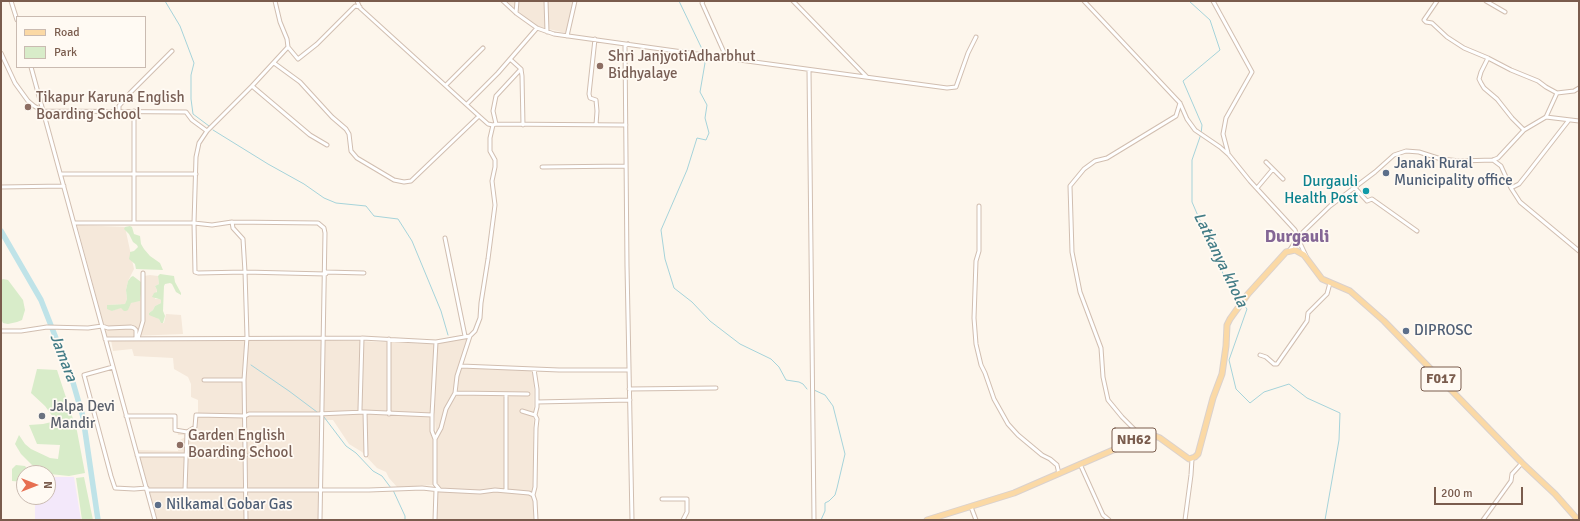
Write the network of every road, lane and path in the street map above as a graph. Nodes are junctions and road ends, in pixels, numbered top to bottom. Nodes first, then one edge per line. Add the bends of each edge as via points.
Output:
1 (11, 1) edge
2 (275, 1) edge
3 (357, 1) edge
4 (503, 1) edge
5 (517, 1) edge
6 (546, 1) edge
7 (575, 1) edge
8 (702, 1) edge
9 (793, 1) edge
10 (1084, 1) edge
11 (1213, 1) edge
12 (1437, 1) edge
13 (1486, 1) edge
14 (360, 8) junction
15 (1505, 12) dead end
16 (516, 13) junction
17 (16, 17) edge
18 (537, 28) junction
19 (547, 32) junction
20 (567, 36) junction
21 (976, 37) dead end
22 (595, 39) junction
23 (628, 44) junction
24 (288, 47) junction
25 (482, 48) dead end
26 (172, 51) dead end
27 (1, 53) edge
28 (1488, 58) junction
29 (510, 59) junction
30 (727, 59) junction
31 (274, 63) junction
32 (31, 68) edge
33 (521, 69) junction
34 (808, 70) junction
35 (868, 78) junction
36 (446, 85) junction
37 (252, 86) junction
38 (1579, 88) edge
39 (1557, 93) junction
40 (1180, 103) junction
41 (466, 104) junction
42 (118, 110) junction
43 (43, 111) junction
44 (134, 111) junction
45 (479, 116) junction
46 (1546, 117) junction
47 (1569, 120) junction
48 (1579, 121) edge
49 (495, 125) junction
50 (523, 125) junction
51 (596, 125) junction
52 (626, 125) junction
53 (1524, 130) junction
54 (207, 131) junction
55 (327, 145) dead end
56 (1229, 155) junction
57 (1493, 160) junction
58 (1266, 162) dead end
59 (626, 166) junction
60 (542, 167) dead end
61 (1272, 169) junction
62 (134, 173) junction
63 (61, 174) junction
64 (196, 174) junction
65 (1283, 179) dead end
66 (64, 186) junction
67 (1, 187) edge
68 (1256, 188) junction
69 (1355, 188) junction
70 (1511, 188) junction
71 (979, 206) dead end
72 (232, 222) junction
73 (74, 223) junction
74 (134, 223) junction
75 (194, 223) junction
76 (1417, 231) dead end
77 (444, 238) dead end
78 (1298, 238) junction
79 (1288, 251) junction
80 (1579, 251) edge
81 (1306, 257) junction
82 (245, 272) junction
83 (144, 273) dead end
84 (326, 273) junction
85 (364, 273) dead end
86 (1330, 283) junction
87 (102, 326) junction
88 (1, 331) edge
89 (465, 336) junction
90 (470, 336) junction
91 (247, 337) junction
92 (137, 338) junction
93 (324, 338) junction
94 (362, 338) junction
95 (105, 339) junction
96 (389, 339) junction
97 (436, 342) junction
98 (1260, 355) dead end
99 (461, 366) junction
100 (113, 367) junction
101 (534, 370) junction
102 (629, 370) junction
103 (204, 380) dead end
104 (244, 380) junction
105 (716, 388) dead end
106 (629, 389) junction
107 (455, 393) junction
108 (528, 394) dead end
109 (506, 395) junction
110 (630, 400) junction
111 (537, 402) junction
112 (522, 411) dead end
113 (365, 412) junction
114 (321, 414) junction
115 (389, 414) junction
116 (432, 415) junction
117 (535, 415) junction
118 (126, 416) junction
119 (245, 416) junction
120 (187, 432) junction
121 (1142, 437) junction
122 (435, 439) junction
123 (137, 455) junction
124 (185, 455) junction
125 (246, 455) junction
126 (366, 455) dead end
127 (1192, 459) junction
128 (1522, 463) junction
129 (1080, 464) junction
130 (1059, 474) junction
131 (147, 489) junction
132 (320, 489) junction
133 (185, 490) junction
134 (247, 490) junction
135 (438, 490) junction
136 (506, 491) junction
137 (533, 495) junction
138 (662, 499) dead end
139 (971, 506) junction
140 (156, 520) edge
141 (246, 520) edge
142 (320, 520) edge
143 (435, 520) edge
144 (536, 520) edge
145 (632, 520) edge
146 (683, 520) edge
147 (814, 520) edge
148 (928, 520) edge
149 (976, 520) edge
150 (1109, 520) edge
151 (1185, 520) edge
152 (1483, 520) edge
153 (1578, 520) edge

1 - 17 street
2 - 24 street
3 - 14 street
4 - 16 street
5 - 16 street
6 - 19 street
7 - 20 street
8 - 30 street
9 - 35 street
10 - 40 street
11 - 56 street via 1252,72 1226,118 1223,134
12 - 28 street via 1424,20 1432,23 1464,48
13 - 15 street
14 - 24 street via 356,6 298,59
14 - 36 street
16 - 18 street
18 - 19 street
18 - 29 street
19 - 20 street
20 - 22 street
21 - 35 street via 956,87
22 - 23 street
22 - 51 street via 589,94 590,98 596,100
23 - 30 street
23 - 52 street via 625,46
24 - 31 street
25 - 36 street
26 - 42 street via 130,93
27 - 43 street via 15,83 28,101
28 - 39 street via 1530,77
28 - 53 street via 1480,72 1481,83
29 - 33 street
29 - 41 street
30 - 34 street
31 - 37 street
31 - 45 street via 300,82 346,129 351,151 357,158 394,180 410,181
32 - 43 street
33 - 49 street via 496,96 493,111
33 - 50 street
34 - 35 street
34 - 147 street
36 - 41 street
37 - 54 street
37 - 55 street
38 - 39 street
39 - 46 street
40 - 56 street via 1195,130
40 - 121 street via 1176,116 1108,158 1095,161 1084,169 1070,186 1072,252 1080,292 1101,348 1108,400
41 - 45 street
42 - 43 street
42 - 44 street
43 - 63 street
44 - 54 street via 186,112
44 - 62 street
45 - 49 street via 488,124
46 - 47 street
46 - 53 street
47 - 48 street
47 - 70 street via 1519,184
49 - 50 street
49 - 90 street via 490,138 490,151 495,167 492,181 495,205 480,318
50 - 51 street
51 - 52 street
52 - 59 street
53 - 57 street via 1498,158
54 - 64 street via 199,144
56 - 68 street
57 - 69 street via 1460,161 1406,151 1394,155
57 - 70 street via 1501,166
58 - 61 street
59 - 60 street
59 - 102 street
61 - 65 street
61 - 68 street
62 - 63 street
62 - 64 street
62 - 74 street
63 - 66 street
64 - 75 street
66 - 67 street
66 - 73 street
68 - 78 street via 1295,230
69 - 76 street via 1367,201 1372,199
69 - 78 street via 1326,210
70 - 80 street via 1520,202
71 - 130 street via 979,251 976,261 974,318 981,365 994,399 1008,424 1042,456 1054,462
72 - 75 street via 212,225
72 - 82 street via 233,228 243,239
72 - 84 street via 318,223 324,228 325,233
73 - 74 street
73 - 87 street
74 - 75 street
75 - 82 street via 195,272
77 - 89 street
78 - 79 street
78 - 81 street
79 - 81 main road, F017 via 1295,250
79 - 127 main road via 1233,312 1227,325 1222,374 1198,454
81 - 86 main road, F017 via 1322,279
82 - 84 street
82 - 91 street
83 - 92 street via 143,321
84 - 85 street
84 - 93 street
86 - 98 street via 1327,294 1308,313 1307,321 1277,364
86 - 128 main road, F017 via 1350,291 1384,321
87 - 88 street
87 - 92 street via 131,327 136,330
87 - 95 street
89 - 90 street
89 - 97 street
90 - 99 street
91 - 92 street
91 - 93 street
91 - 104 street
92 - 95 street
93 - 94 street
93 - 114 street
94 - 96 street
94 - 113 street via 360,412
95 - 100 street
96 - 97 street
96 - 115 street
97 - 116 street
99 - 101 street
99 - 107 street
100 - 118 street
100 - 131 street via 84,375 112,480 115,488
101 - 102 street
101 - 111 street
102 - 106 street
103 - 104 street
104 - 119 street
105 - 106 street
106 - 110 street
107 - 109 street
107 - 122 street
108 - 109 street
109 - 136 street
110 - 111 street
110 - 145 street
111 - 117 street
112 - 117 street
113 - 114 street
113 - 115 street
113 - 126 street
114 - 119 street
114 - 132 street
115 - 116 street
116 - 122 street
117 - 137 street via 537,418
118 - 120 street via 173,415 175,430
118 - 123 street
119 - 120 street via 196,415 195,427
119 - 125 street
120 - 124 street
121 - 127 main road, NH62 via 1150,434 1160,438
121 - 129 main road, NH62
122 - 135 street via 435,484
123 - 124 street
123 - 131 street
124 - 125 street
124 - 133 street
125 - 134 street
127 - 151 street
128 - 152 street via 1512,474 1511,481
128 - 153 main road, F017
129 - 130 main road, NH62
129 - 150 street via 1103,515
130 - 139 main road, NH62 via 1014,493
131 - 133 street
131 - 140 street
132 - 134 street
132 - 135 street
132 - 142 street
133 - 134 street
134 - 141 street
135 - 136 street
135 - 143 street
136 - 137 street
137 - 144 street
138 - 146 street via 687,499 687,512
139 - 148 main road, NH62
139 - 149 street

